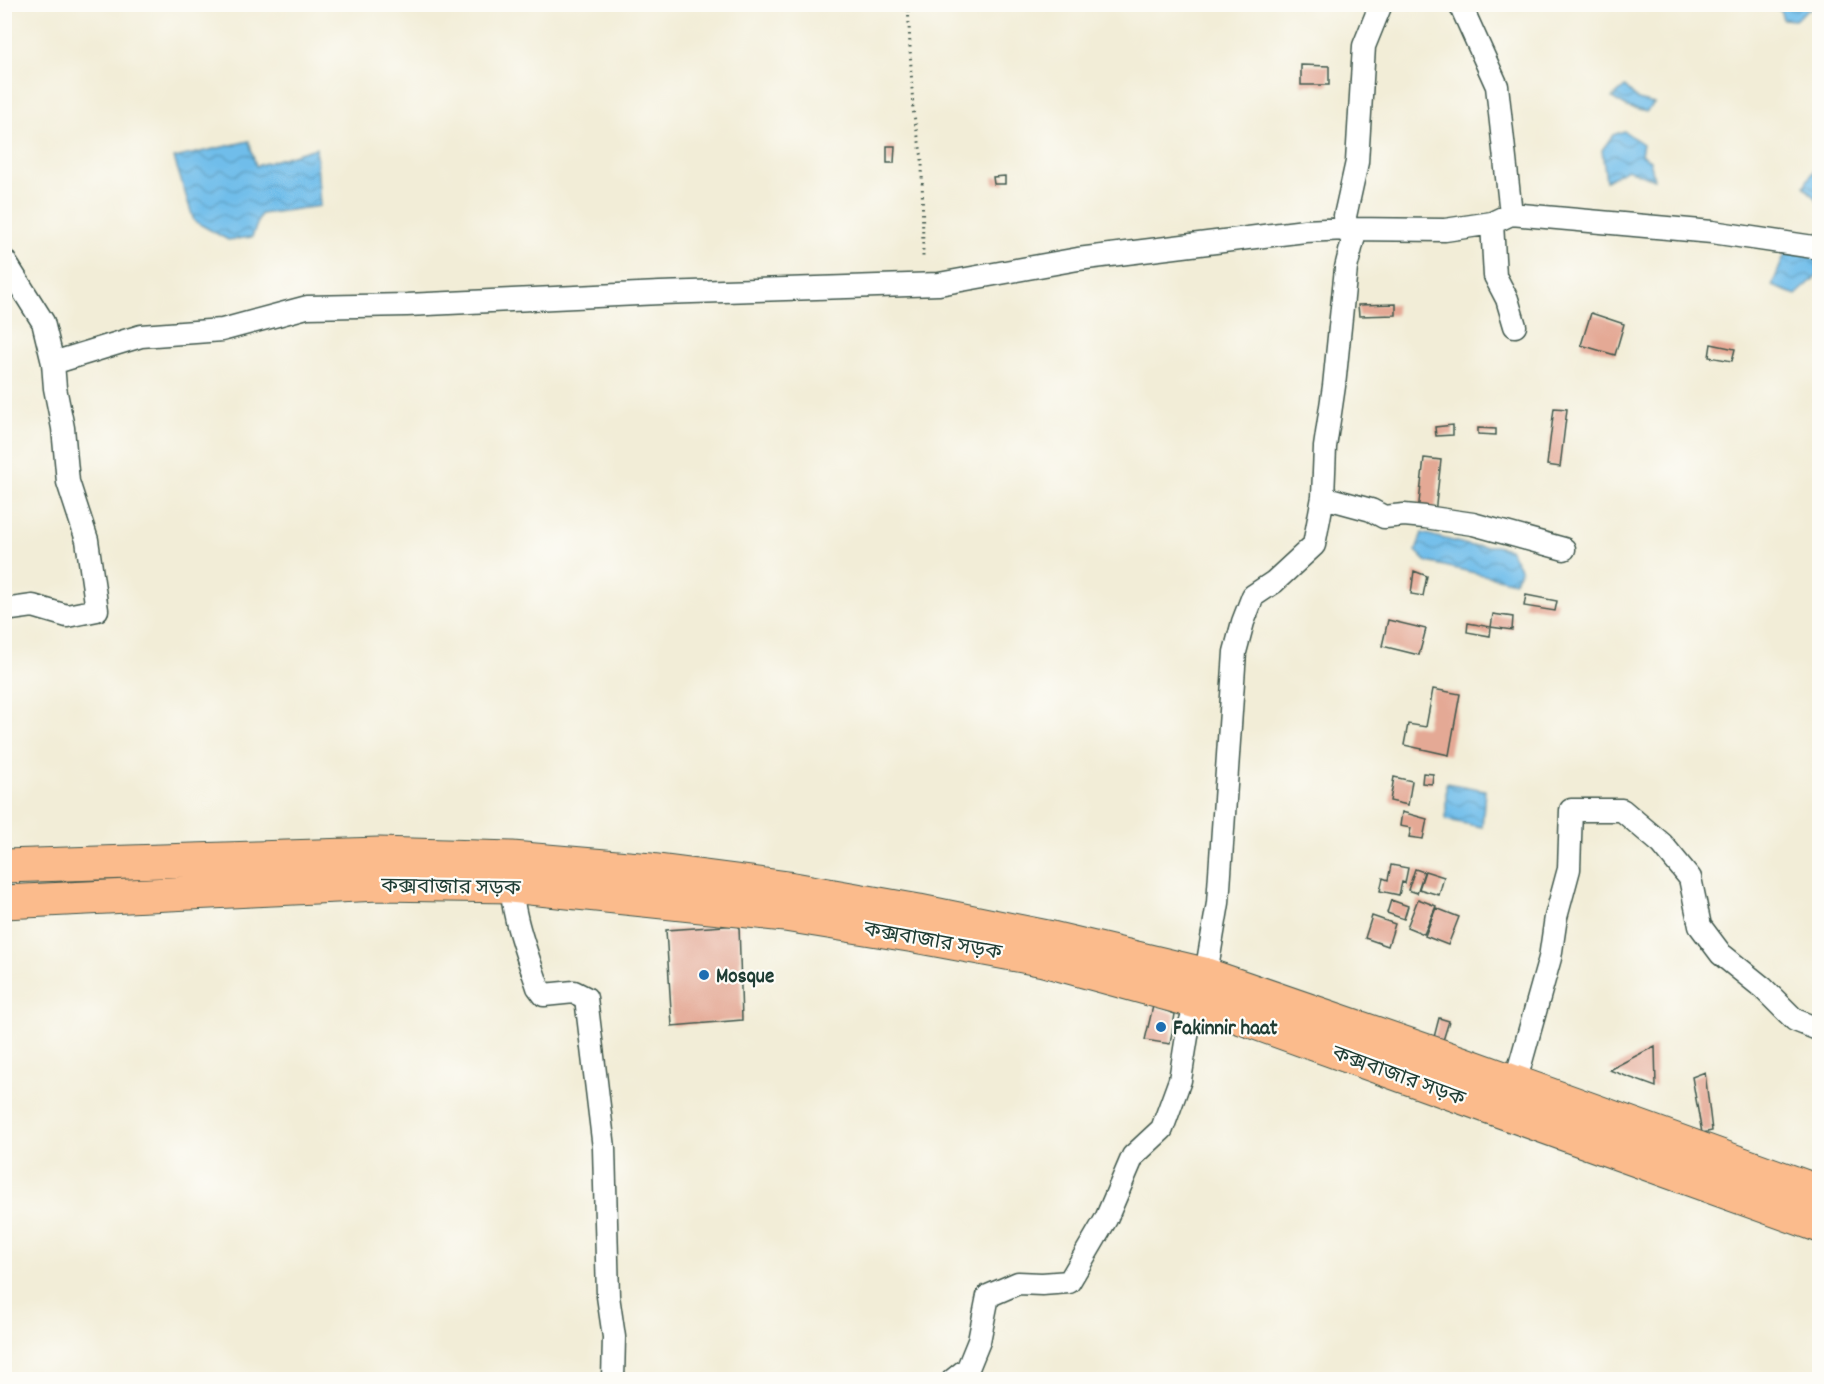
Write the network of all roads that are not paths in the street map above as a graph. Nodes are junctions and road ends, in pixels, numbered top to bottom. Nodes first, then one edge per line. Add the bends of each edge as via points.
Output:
1 (1381, 4) edge
2 (1460, 4) edge
3 (1502, 218) junction
4 (1346, 229) junction
5 (1820, 248) edge
6 (4, 260) edge
7 (1515, 326) dead end
8 (52, 363) junction
9 (1323, 497) junction
10 (1564, 549) dead end
11 (4, 610) edge
12 (4, 866) edge
13 (512, 872) junction
14 (4, 902) edge
15 (1201, 988) junction
16 (1820, 1030) edge
17 (1515, 1083) junction
18 (1820, 1192) edge
19 (1820, 1226) edge
20 (613, 1380) edge
21 (953, 1380) edge

1 - 4 street via 1364,46 1357,162 1345,216
2 - 3 street via 1497,86
3 - 4 street via 1445,230
3 - 5 street via 1712,232
3 - 7 street via 1495,276
4 - 8 street via 1078,259 939,284 307,307 222,330 141,336
4 - 9 street via 1353,240 1346,268 1325,447
6 - 8 street via 43,322
8 - 11 street via 68,482 87,540 98,610 67,616 33,606
9 - 10 street via 1384,517 1404,515 1473,524
9 - 15 street via 1314,545 1253,596 1235,652 1218,903
12 - 13 highway, কক্সবাজার সড়ক via 379,854
13 - 14 highway, কক্সবাজার সড়ক via 379,885
13 - 15 highway, কক্সবাজার সড়ক via 651,870 788,888 1052,938
13 - 20 street via 524,945 538,987 544,995 574,992 586,998 604,1148
15 - 17 highway, কক্সবাজার সড়ক via 1462,1063
15 - 19 highway, কক্সবাজার সড়ক
15 - 21 street via 1188,1030 1180,1080 1162,1129 1133,1156 1106,1219 1069,1282 1018,1283 988,1296 980,1341 968,1368
16 - 17 street via 1795,1020 1722,954 1700,926 1690,878 1662,844 1622,810 1570,810 1569,869 1550,958
17 - 18 highway, কক্সবাজার সড়ক

